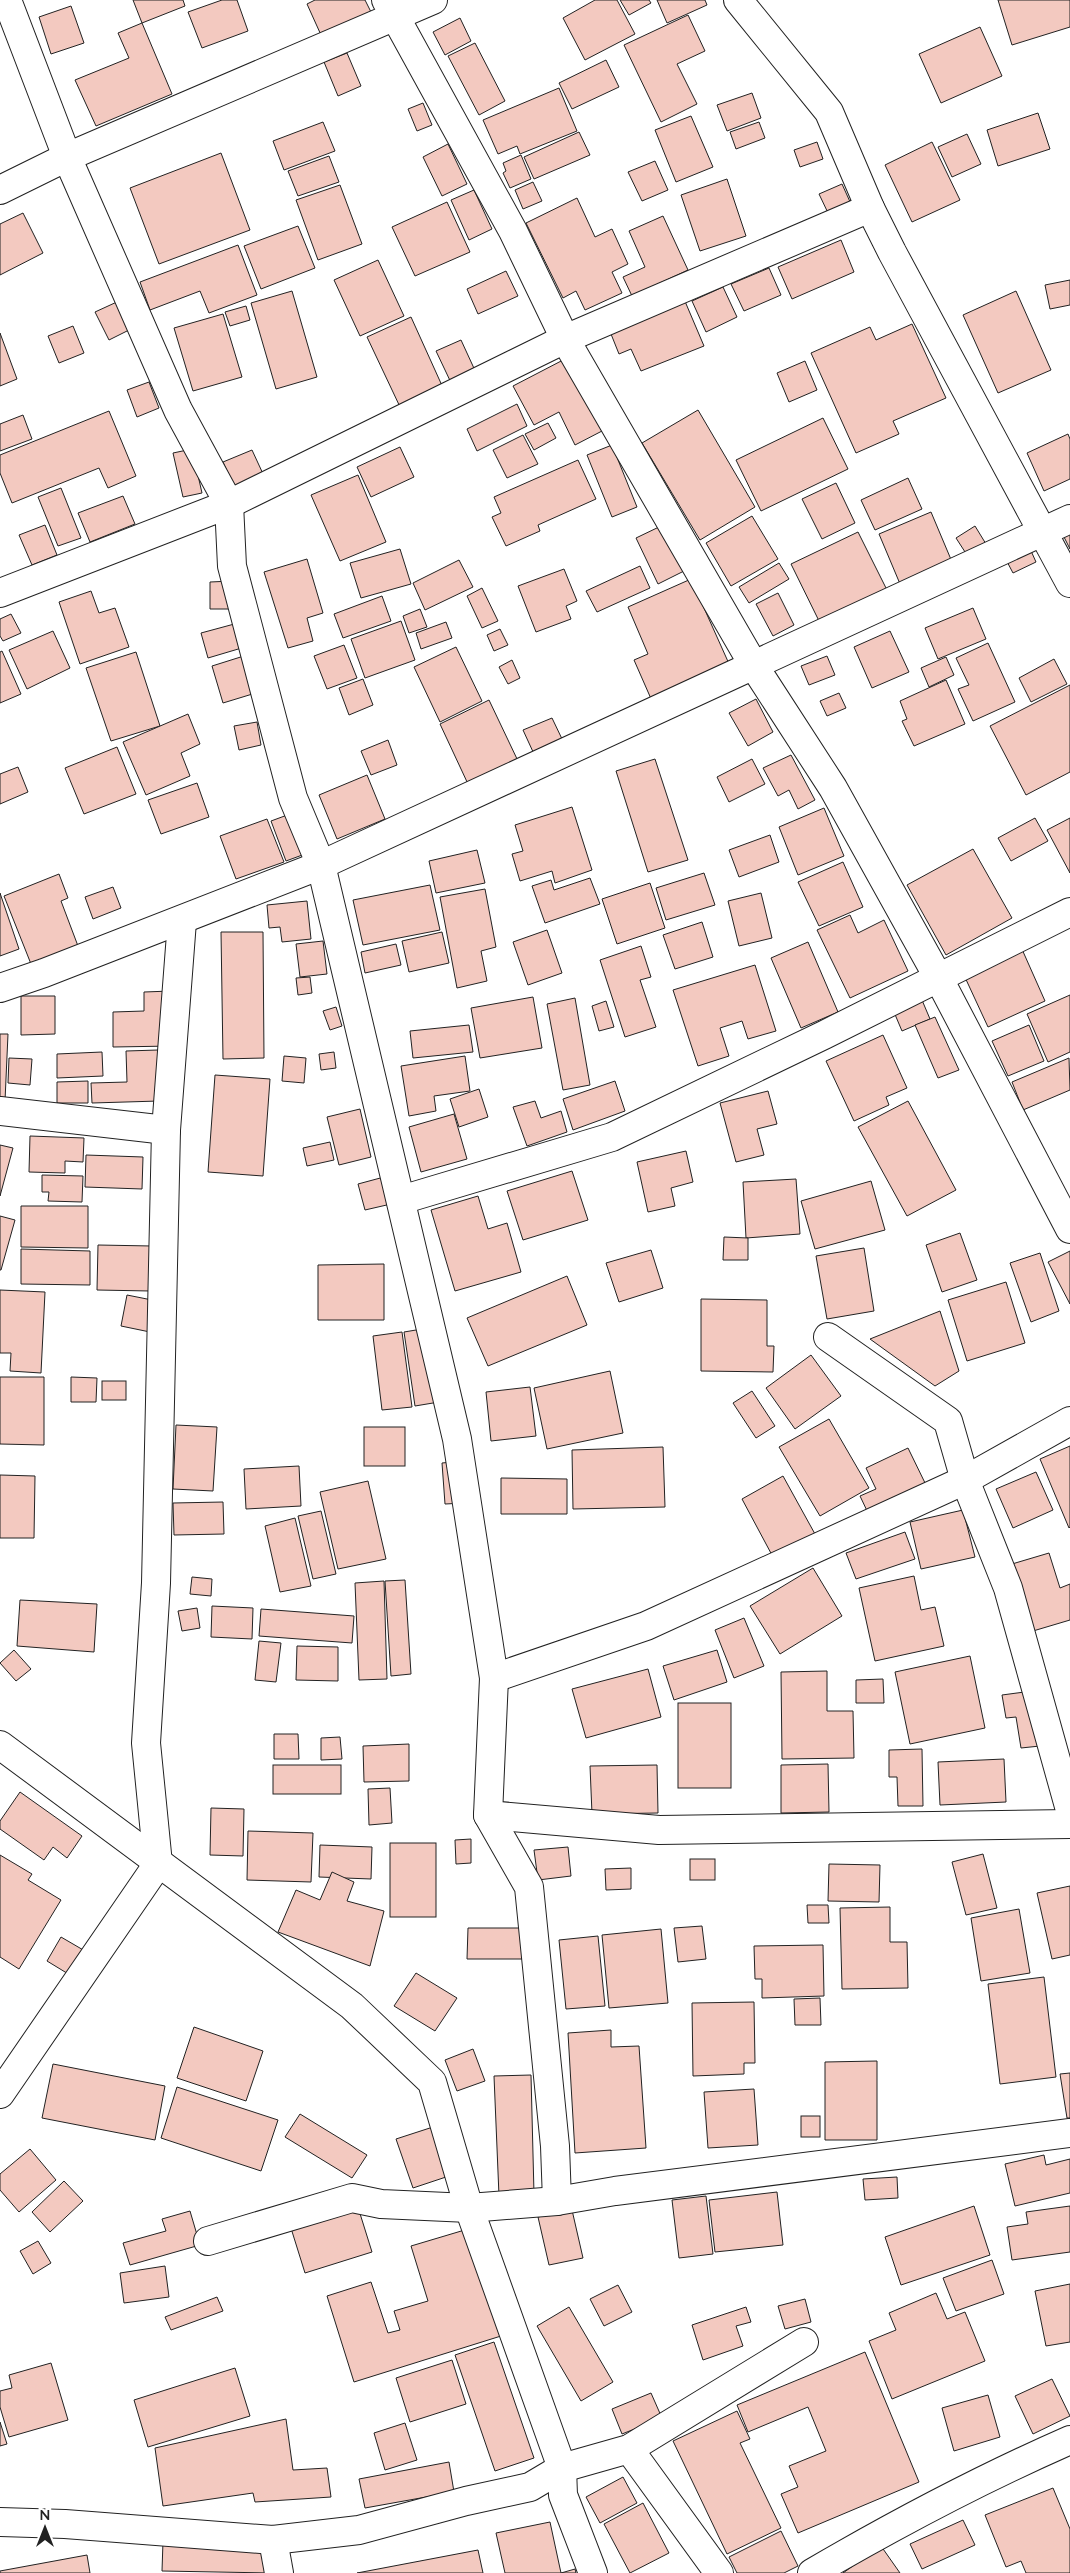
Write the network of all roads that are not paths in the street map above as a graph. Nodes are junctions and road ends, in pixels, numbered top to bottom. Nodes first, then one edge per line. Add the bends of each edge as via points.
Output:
1 (8, 0) edge
2 (433, 0) edge
3 (738, 0) edge
4 (391, 9) edge
5 (67, 157) junction
6 (0, 190) edge
7 (870, 208) junction
8 (565, 339) junction
9 (229, 504) junction
10 (1070, 519) edge
11 (1042, 530) junction
12 (1070, 582) edge
13 (0, 593) edge
14 (754, 666) junction
15 (321, 865) junction
16 (1070, 912) edge
17 (182, 921) junction
18 (938, 978) junction
19 (0, 988) edge
20 (0, 1111) edge
21 (166, 1130) junction
22 (401, 1200) junction
23 (1070, 1229) edge
24 (828, 1337) dead end
25 (1070, 1421) edge
26 (965, 1480) junction
27 (494, 1678) junction
28 (0, 1746) edge
29 (1070, 1810) edge
30 (488, 1815) junction
31 (1070, 1824) edge
32 (158, 1864) junction
33 (0, 2094) edge
34 (1070, 2133) edge
35 (557, 2201) junction
36 (469, 2208) junction
37 (208, 2241) dead end
38 (804, 2342) dead end
39 (1070, 2440) edge
40 (629, 2449) junction
41 (562, 2468) junction
42 (0, 2522) edge
43 (273, 2540) junction
44 (279, 2573) edge
45 (593, 2573) edge
46 (719, 2573) edge
47 (812, 2573) edge

1 - 5 street
2 - 4 street
3 - 7 street via 829,112
4 - 5 street
4 - 8 street via 513,231
5 - 6 street
5 - 9 street via 178,410
7 - 8 street
7 - 11 street
8 - 9 street
8 - 14 street
9 - 13 street
9 - 15 street via 232,566 293,798
10 - 11 street
11 - 12 street
11 - 14 street
14 - 15 street
14 - 18 street via 834,788
15 - 17 street
15 - 22 street
16 - 18 street
17 - 19 street
17 - 21 street
18 - 22 street via 612,1137
18 - 23 street
20 - 21 street
21 - 32 street via 156,1583 146,1743
22 - 27 street via 457,1439
24 - 26 street via 948,1420
25 - 26 street
26 - 27 street via 646,1626
26 - 29 street via 1008,1588
27 - 30 street
28 - 32 street
30 - 31 street via 658,1830
30 - 35 street via 530,1887 555,2146
32 - 33 street
32 - 36 street via 352,2006 432,2082
34 - 35 street
35 - 36 street
36 - 37 street via 381,2204 352,2198
36 - 41 street
38 - 40 street
39 - 47 street via 1008,2467 875,2536
40 - 41 street
40 - 46 street
41 - 43 street via 530,2487 358,2530
41 - 45 street via 563,2495
42 - 43 street
43 - 44 street

